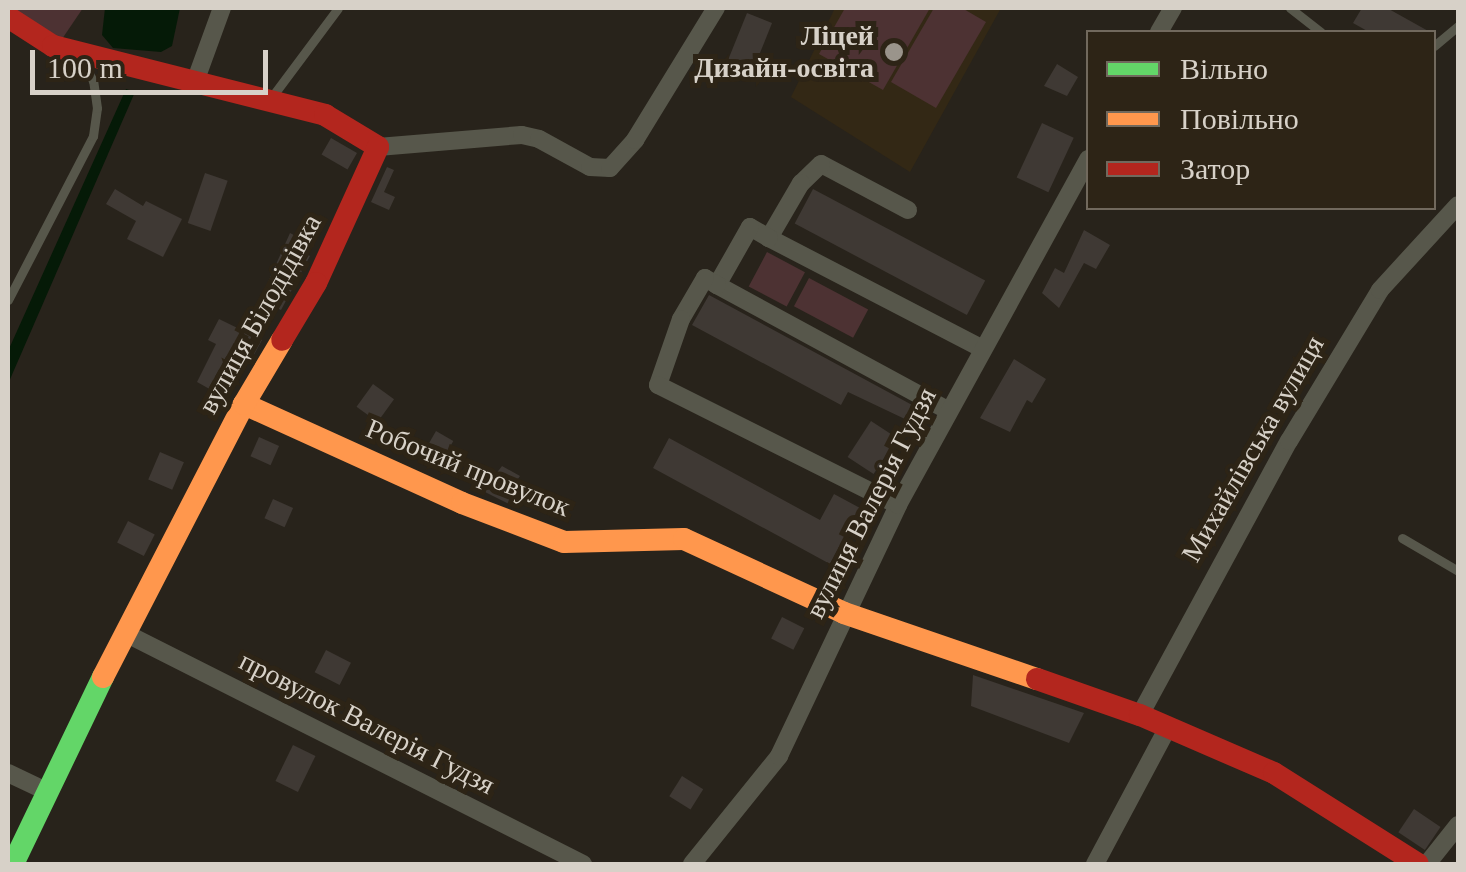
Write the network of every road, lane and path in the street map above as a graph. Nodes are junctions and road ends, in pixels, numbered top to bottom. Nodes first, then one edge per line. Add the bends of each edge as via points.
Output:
1 (222, 8) edge
2 (338, 8) edge
3 (716, 8) edge
4 (1173, 8) edge
5 (1290, 8) edge
6 (8, 17) edge
7 (1458, 26) edge
8 (1160, 30) edge
9 (1318, 30) edge
10 (1436, 44) edge
11 (79, 54) junction
12 (195, 82) junction
13 (270, 100) junction
14 (378, 147) junction
15 (1086, 163) edge
16 (1458, 205) edge
17 (908, 210) dead end
18 (769, 238) junction
19 (717, 285) junction
20 (8, 300) edge
21 (983, 349) junction
22 (244, 404) junction
23 (948, 411) junction
24 (898, 506) junction
25 (1402, 538) dead end
26 (1458, 571) edge
27 (844, 613) junction
28 (124, 633) junction
29 (1140, 715) junction
30 (1168, 727) junction
31 (8, 773) edge
32 (48, 792) junction
33 (1458, 826) edge
34 (13, 864) edge
35 (583, 864) edge
36 (692, 864) edge
37 (1095, 864) edge
38 (1418, 864) edge
39 (1427, 864) edge

1 - 12 street
2 - 13 lane
3 - 14 street via 636,140 610,168 590,167 522,135
4 - 8 street
5 - 9 lane
6 - 11 street
7 - 10 lane
11 - 12 street
11 - 20 lane via 93,81 93,136
12 - 13 street
13 - 14 street via 325,115
14 - 22 street, вулиця Білодідівка via 316,283
15 - 21 street, вулиця Валерія Гудзя
16 - 29 street, Михайлівська вулиця via 1380,290
17 - 18 street via 821,164 801,183
18 - 19 street via 750,228
18 - 21 street
19 - 23 street
19 - 24 street via 705,278 681,319 658,385
21 - 23 street, вулиця Валерія Гудзя
22 - 27 street, Робочий провулок via 564,542 684,538
22 - 28 street, вулиця Білодідівка
23 - 24 street, вулиця Валерія Гудзя
24 - 27 street, вулиця Валерія Гудзя
25 - 26 lane
27 - 29 street, Робочий провулок
27 - 36 street, вулиця Валерія Гудзя via 779,756
28 - 32 street, вулиця Білодідівка
28 - 35 street, провулок Валерія Гудзя
29 - 30 street
30 - 37 street
30 - 38 street via 1274,773
31 - 32 street
32 - 34 street, вулиця Білодідівка
33 - 39 street

